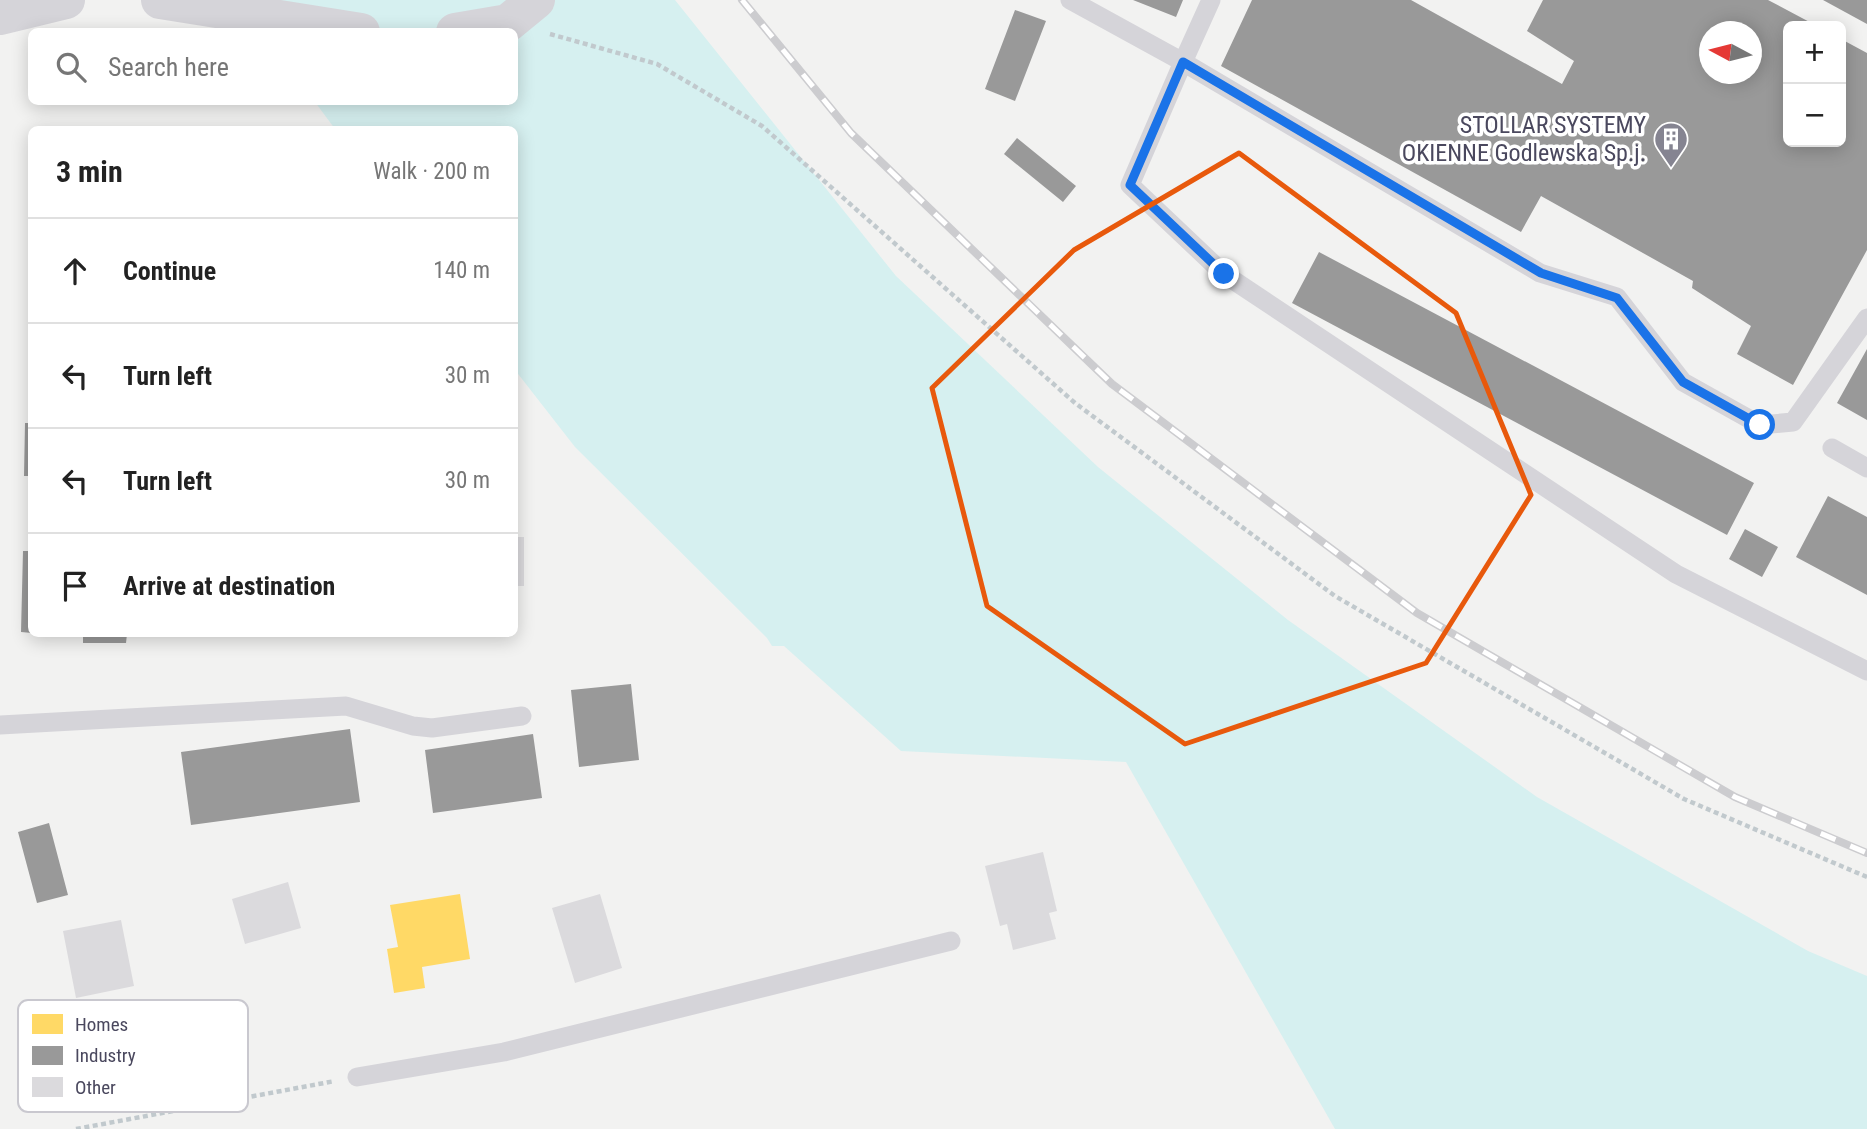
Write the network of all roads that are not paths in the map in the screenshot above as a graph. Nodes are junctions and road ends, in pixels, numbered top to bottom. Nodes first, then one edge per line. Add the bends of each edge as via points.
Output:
1 (66, 0) edge
2 (160, 0) edge
3 (1070, 0) edge
4 (1211, 0) edge
5 (522, 11) edge
6 (0, 16) edge
7 (336, 28) edge
8 (467, 28) edge
9 (1183, 62) junction
10 (1867, 318) edge
11 (1832, 448) dead end
12 (1867, 468) edge
13 (1867, 671) edge
14 (522, 716) dead end
15 (0, 725) edge
16 (951, 941) dead end
17 (356, 1077) road end

1 - 6 street
2 - 7 street
3 - 9 lane
4 - 9 lane
5 - 8 street
9 - 10 lane via 1541,273 1617,298 1683,382 1760,425 1793,422
9 - 13 lane via 1130,185 1224,274 1676,574
11 - 12 lane
14 - 15 lane via 432,728 346,706
16 - 17 lane via 504,1052

